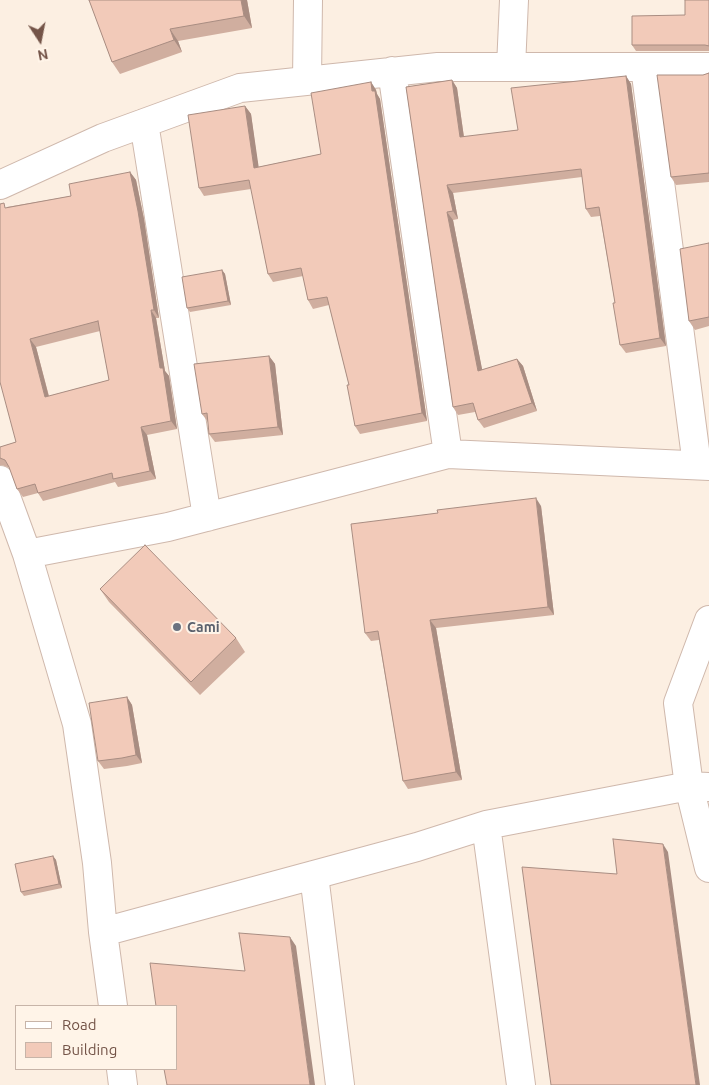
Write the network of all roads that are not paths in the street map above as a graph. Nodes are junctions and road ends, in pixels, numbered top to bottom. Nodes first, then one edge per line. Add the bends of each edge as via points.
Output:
1 (308, 0) edge
2 (514, 0) edge
3 (709, 66) edge
4 (512, 67) junction
5 (645, 67) junction
6 (392, 71) junction
7 (307, 80) junction
8 (144, 123) junction
9 (0, 185) edge
10 (448, 454) junction
11 (703, 466) edge
12 (0, 480) edge
13 (207, 517) junction
14 (27, 554) junction
15 (709, 620) edge
16 (699, 786) edge
17 (486, 825) junction
18 (709, 868) edge
19 (314, 875) junction
20 (103, 932) junction
21 (112, 1005) edge
22 (120, 1070) edge
23 (123, 1085) edge
24 (340, 1085) edge
25 (521, 1085) edge

1 - 7 street
2 - 4 street
3 - 5 street
4 - 5 street
4 - 6 street via 438,66
5 - 11 street
6 - 7 street
6 - 10 street
7 - 8 street via 240,88
8 - 9 street
8 - 13 street
10 - 11 street
10 - 13 street
12 - 14 street
13 - 14 street
14 - 20 street via 77,724
15 - 16 street via 678,703
16 - 17 street
16 - 18 street
17 - 19 street
17 - 25 street
19 - 20 street
19 - 24 street
20 - 21 street
22 - 23 street

